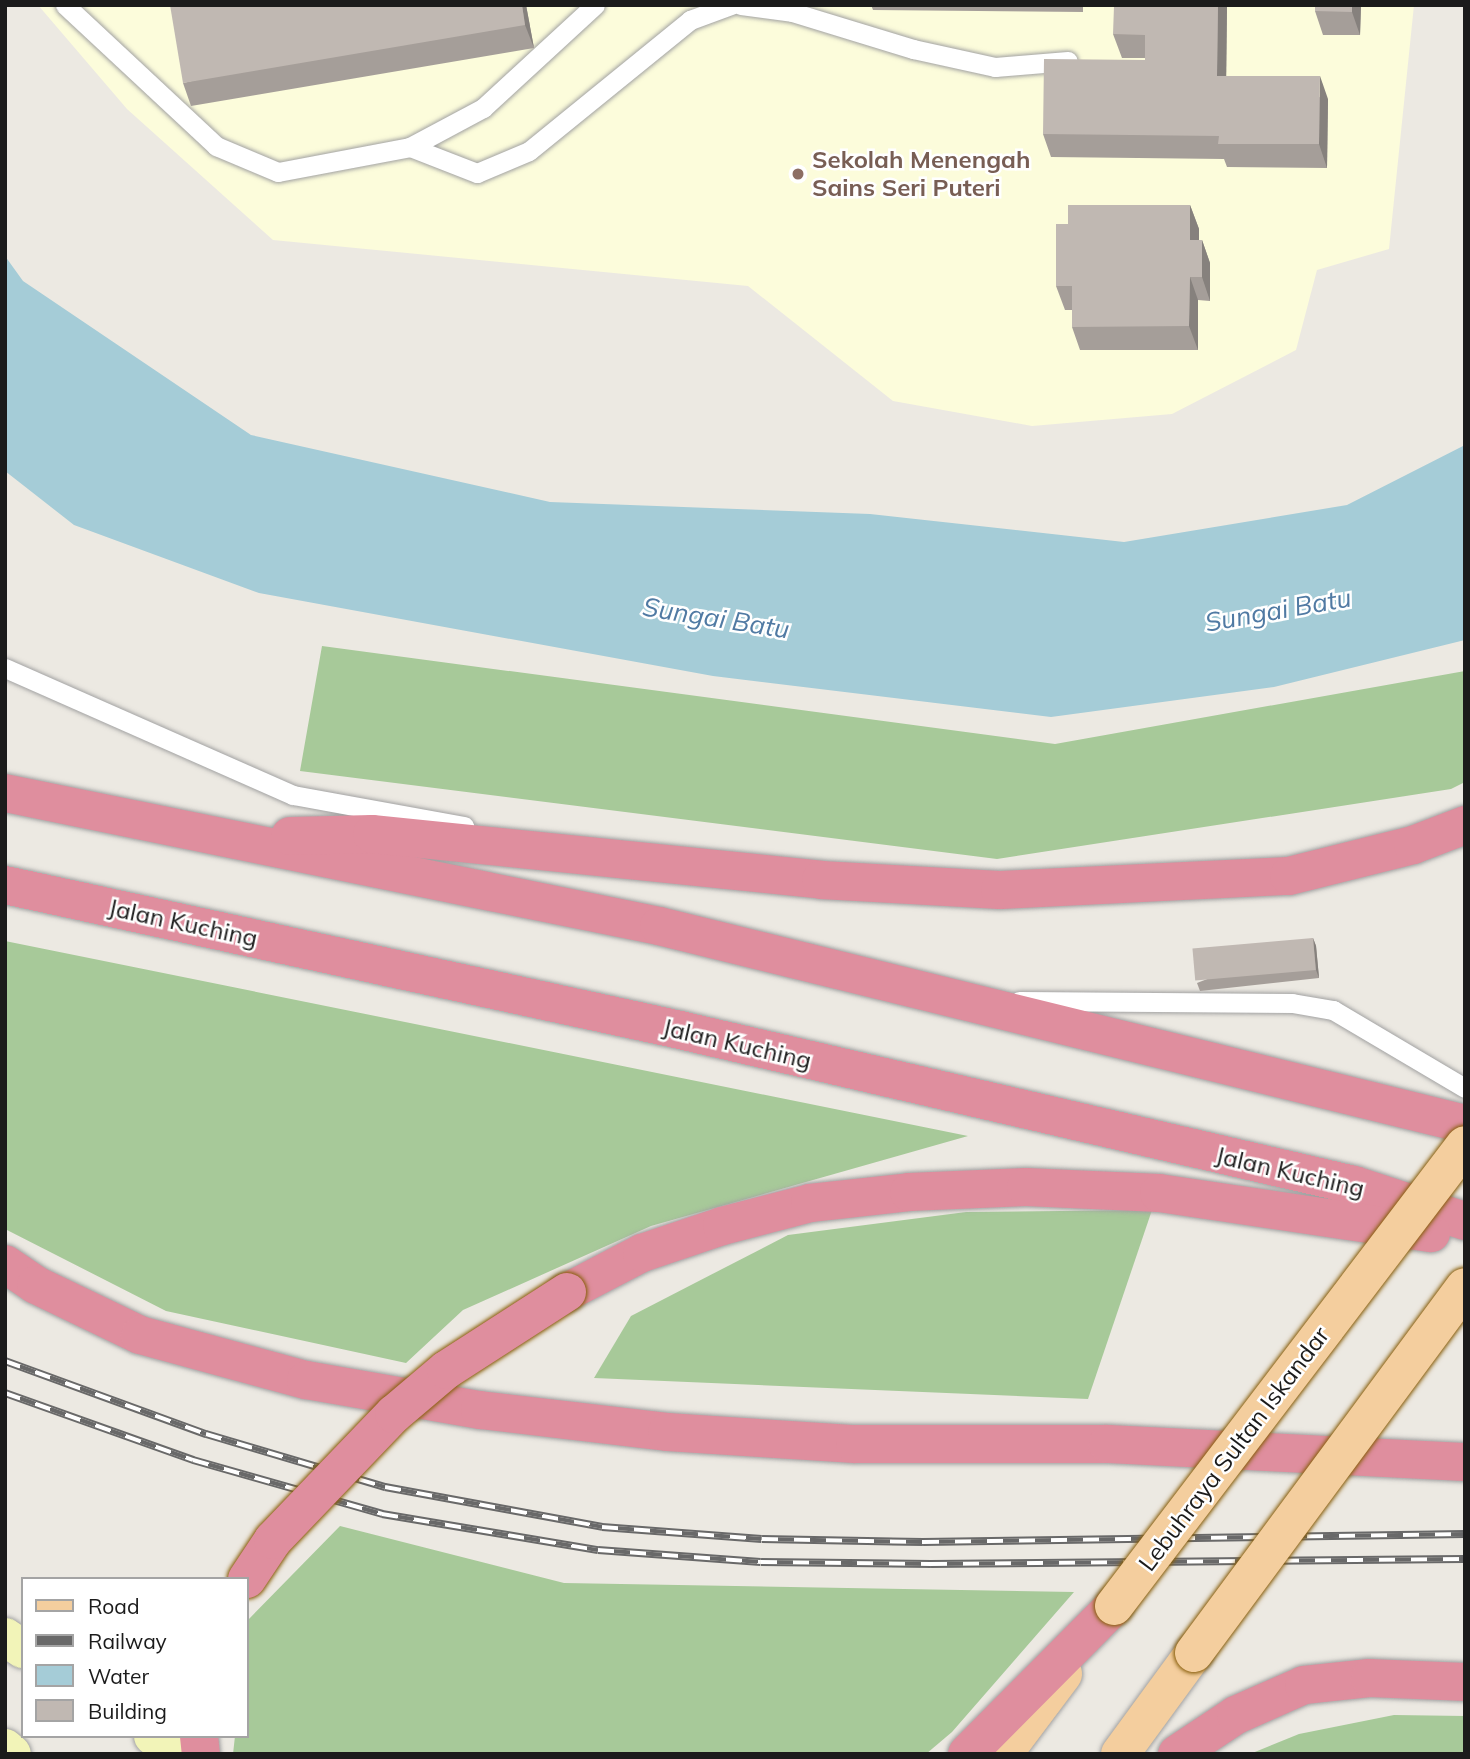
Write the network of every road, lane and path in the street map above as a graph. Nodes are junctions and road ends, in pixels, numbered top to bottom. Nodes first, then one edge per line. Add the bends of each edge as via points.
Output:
1 (65, 5) edge
2 (595, 5) edge
3 (732, 5) edge
4 (741, 5) edge
5 (792, 9) edge
6 (1091, 60) edge
7 (410, 147) junction
8 (5, 668) edge
9 (5, 793) edge
10 (1465, 825) edge
11 (232, 838) junction
12 (659, 861) junction
13 (5, 884) edge
14 (962, 1000) junction
15 (1465, 1088) edge
16 (1465, 1124) edge
17 (1465, 1144) edge
18 (1465, 1221) edge
19 (1465, 1237) edge
20 (5, 1264) edge
21 (1465, 1287) edge
22 (1465, 1462) edge
23 (248, 1578) edge
24 (1114, 1606) junction
25 (5, 1637) edge
26 (21, 1648) edge
27 (1465, 1682) edge
28 (156, 1738) edge
29 (5, 1748) edge
30 (12, 1754) edge
31 (181, 1754) edge
32 (967, 1754) edge
33 (1003, 1754) edge
34 (1120, 1754) edge
35 (1177, 1754) edge

1 - 7 lane via 216,146 278,172
2 - 7 lane via 483,108
3 - 7 lane via 690,20 529,151 477,173
4 - 5 lane
5 - 6 lane via 913,49 995,66
8 - 12 lane via 293,795
9 - 11 highway
10 - 12 highway via 1413,845 1289,876 1013,889 821,880
11 - 12 highway via 372,834
11 - 14 highway via 659,926
13 - 18 highway, Jalan Kuching via 667,1027 1354,1185
14 - 15 lane via 1292,1003 1333,1010
14 - 16 highway
17 - 24 main road, Lebuhraya Sultan Iskandar, bridge
19 - 23 highway, bridge via 1159,1193 1026,1187 909,1192 810,1203 722,1226 642,1253 567,1292 446,1370 394,1414 273,1540
20 - 22 highway via 36,1285 152,1339 306,1380 480,1410 667,1432 842,1443 1108,1444
21 - 34 main road, bridge
24 - 32 highway
24 - 33 main road, Lebuhraya Sultan Iskandar
25 - 26 main road
27 - 35 highway via 1370,1678 1304,1685 1236,1715
28 - 31 main road
29 - 30 main road

